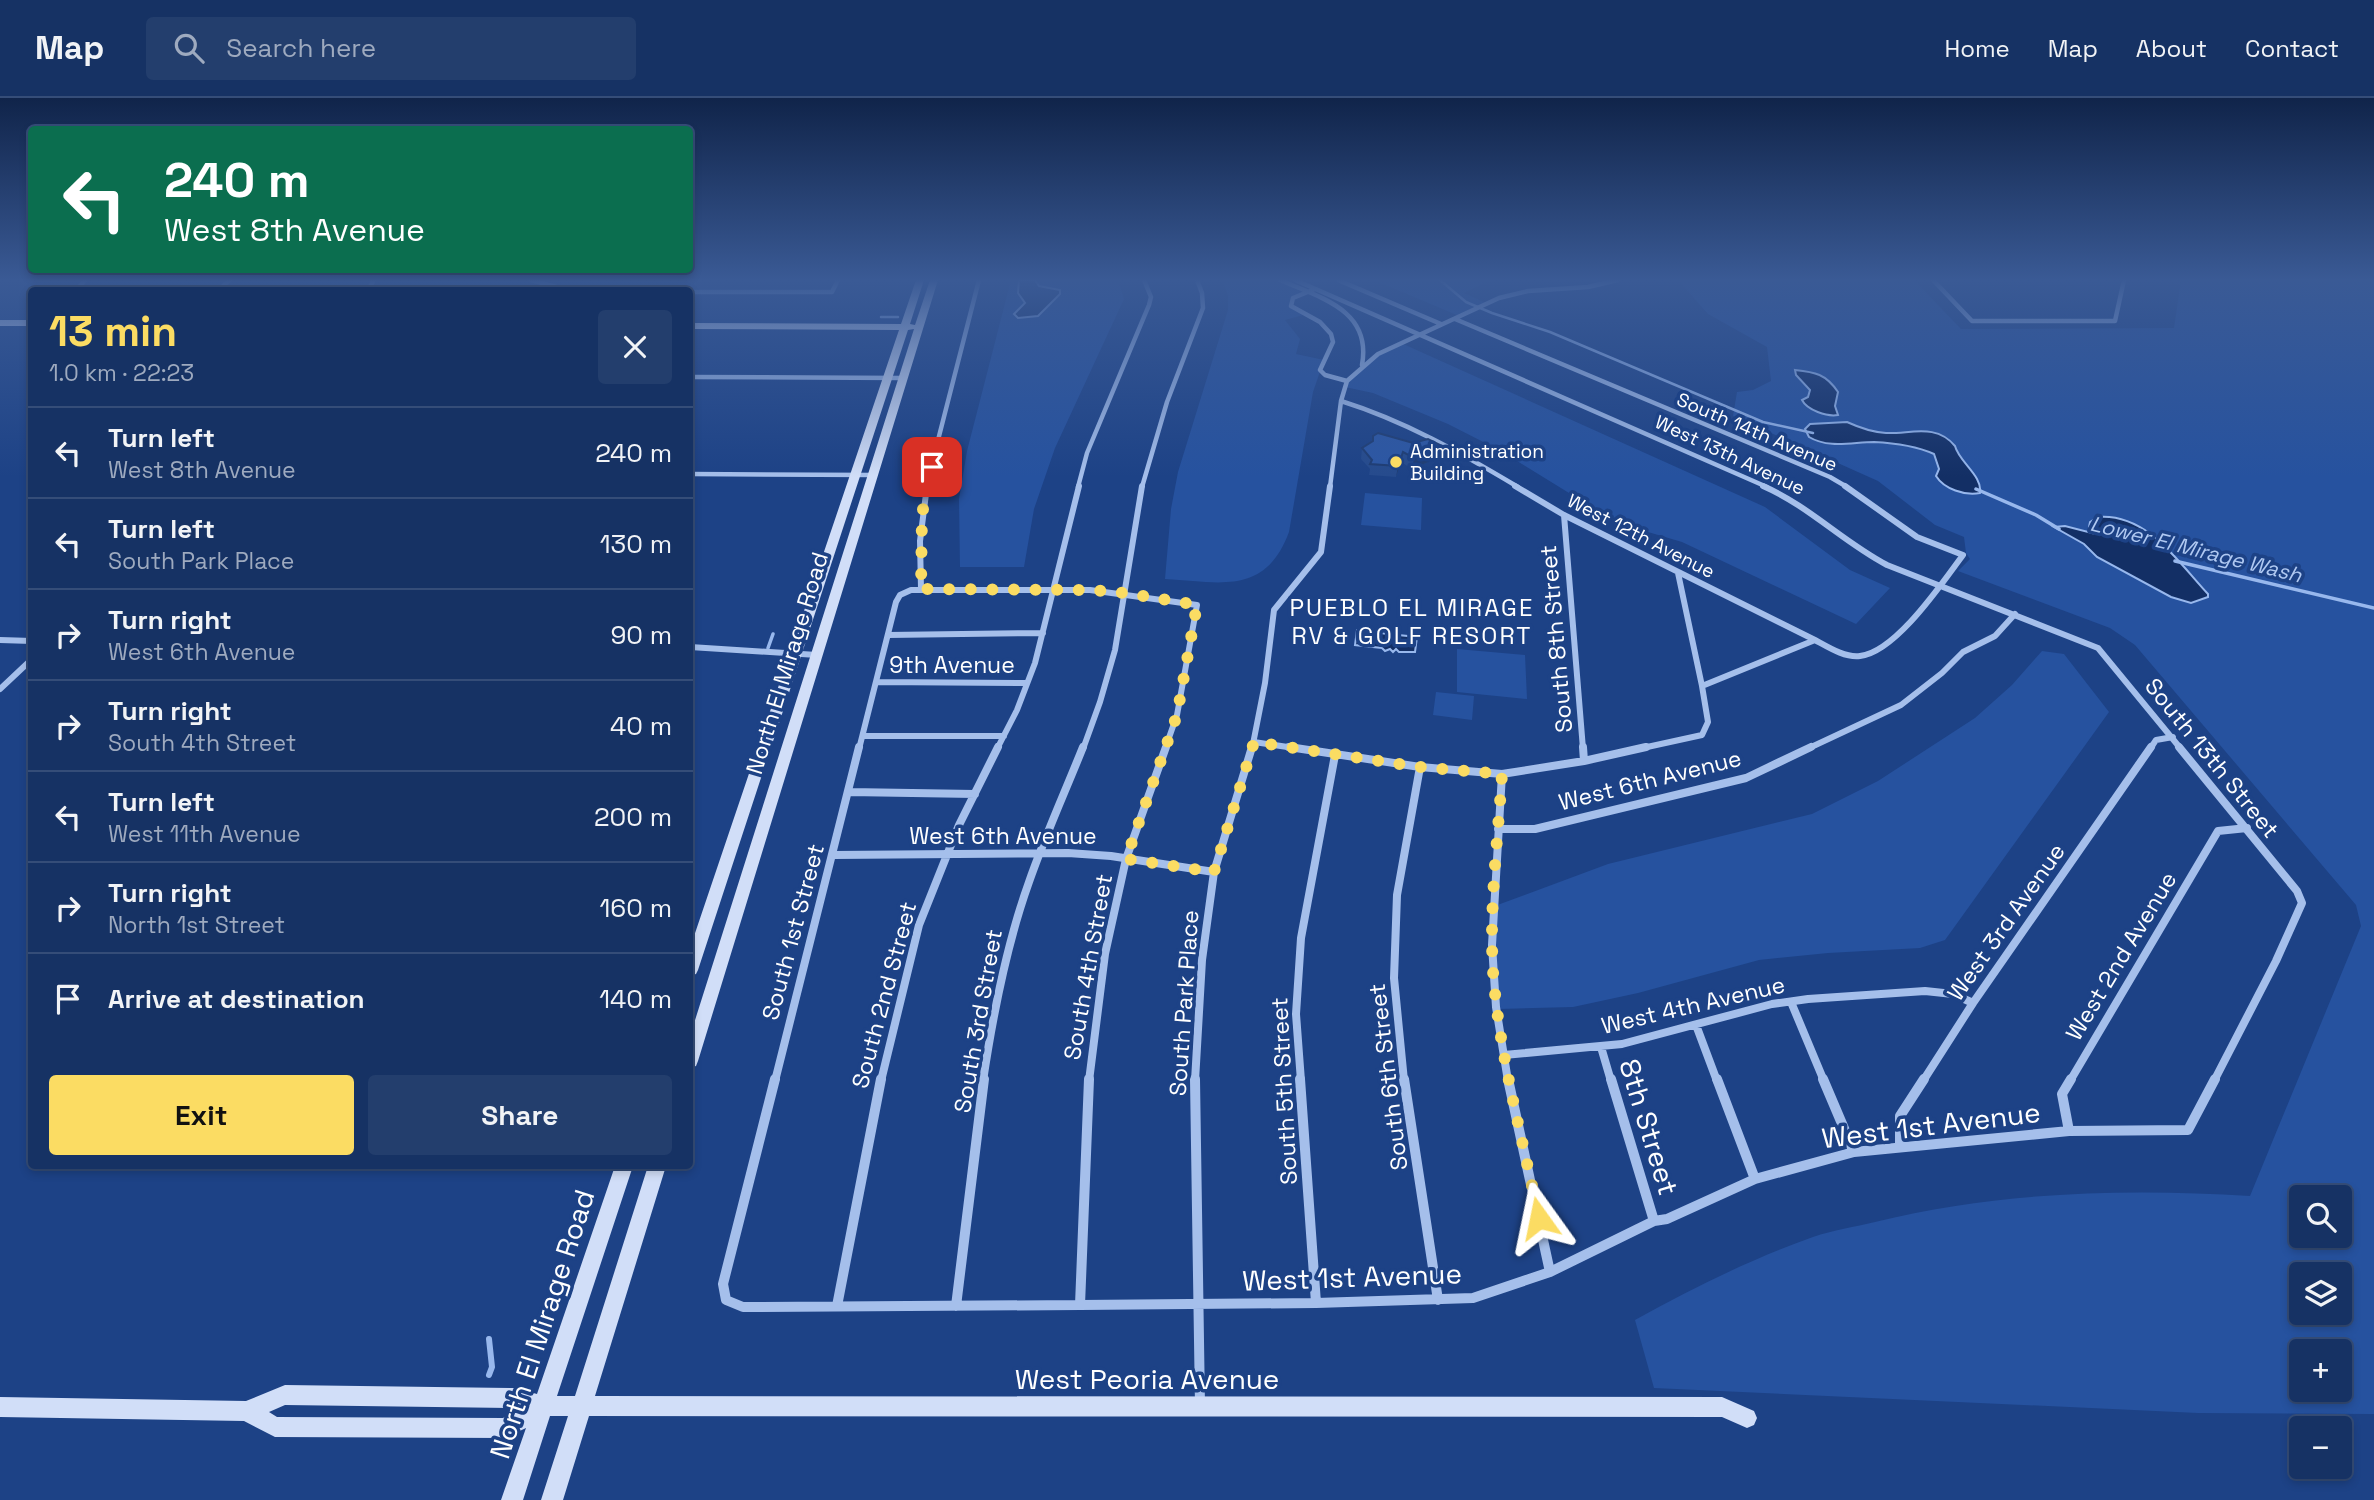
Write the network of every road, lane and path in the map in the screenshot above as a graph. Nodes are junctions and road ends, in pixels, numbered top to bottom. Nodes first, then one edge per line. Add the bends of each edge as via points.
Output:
1 (898, 345) edge
2 (913, 345) edge
3 (962, 345) edge
4 (1132, 345) edge
5 (1189, 345) edge
6 (1331, 345) edge
7 (1366, 345) edge
8 (1396, 345) edge
9 (1442, 345) edge
10 (1520, 345) edge
11 (1362, 365) junction
12 (693, 377) edge
13 (888, 378) junction
14 (903, 378) junction
15 (1347, 381) junction
16 (1341, 401) junction
17 (693, 474) edge
18 (856, 475) junction
19 (873, 475) junction
20 (1564, 515) junction
21 (1963, 555) joint
22 (1678, 573) junction
23 (1940, 586) junction
24 (921, 589) junction
25 (1053, 590) junction
26 (1126, 593) junction
27 (2015, 614) junction
28 (1043, 633) junction
29 (888, 635) junction
30 (0, 640) edge
31 (1815, 640) junction
32 (28, 641) edge
33 (693, 647) edge
34 (2098, 648) joint
35 (796, 654) junction
36 (817, 655) junction
37 (28, 663) edge
38 (876, 682) junction
39 (1027, 682) junction
40 (1702, 686) junction
41 (0, 690) edge
42 (863, 736) junction
43 (1004, 736) junction
44 (2173, 737) junction
45 (1254, 742) junction
46 (1335, 755) junction
47 (1584, 761) junction
48 (1420, 767) junction
49 (1502, 774) junction
50 (849, 792) junction
51 (975, 794) junction
52 (2247, 828) junction
53 (1498, 830) junction
54 (1038, 854) junction
55 (834, 855) junction
56 (946, 855) junction
57 (1126, 859) junction
58 (1214, 872) junction
59 (2297, 891) joint
60 (693, 961) edge
61 (1791, 1002) junction
62 (1973, 1003) junction
63 (1696, 1025) junction
64 (1601, 1047) junction
65 (693, 1052) edge
66 (1504, 1055) junction
67 (2068, 1131) junction
68 (1900, 1147) junction
69 (1854, 1152) junction
70 (623, 1169) edge
71 (656, 1169) edge
72 (1755, 1179) junction
73 (1654, 1221) junction
74 (1550, 1272) junction
75 (726, 1300) joint
76 (1438, 1300) junction
77 (1315, 1303) junction
78 (1199, 1304) junction
79 (1080, 1305) junction
80 (836, 1306) junction
81 (956, 1306) junction
82 (563, 1406) junction
83 (0, 1407) edge
84 (1200, 1407) junction
85 (246, 1411) junction
86 (1747, 1418) dead end
87 (512, 1500) edge
88 (552, 1500) edge

1 - 13 main road, North El Mirage Road
2 - 14 main road, North El Mirage Road
3 - 24 street via 925,493
4 - 25 street, South 2nd Street via 1087,453
5 - 26 street, South 3rd Street via 1151,447
6 - 15 street via 1320,370
7 - 11 street
8 - 11 street
9 - 23 street, West 13th Avenue via 1789,497 1874,559
10 - 21 street, South 14th Avenue via 1830,477 1917,537
11 - 15 street
12 - 13 street
13 - 14 street
13 - 18 main road, North El Mirage Road
14 - 19 main road, North El Mirage Road
15 - 16 street
16 - 20 street, West 12th Avenue via 1441,440
16 - 45 street, South Park Place via 1321,552 1274,610
17 - 18 street
18 - 19 street
18 - 35 main road, North El Mirage Road
19 - 36 main road, North El Mirage Road
20 - 22 street, West 12th Avenue
20 - 47 street, South 8th Street
21 - 23 street, West 12th Avenue
22 - 31 street, West 12th Avenue
22 - 40 street
23 - 27 street, West 13th Avenue
23 - 31 street, West 12th Avenue via 1871,654 1845,653
24 - 25 street
24 - 29 street, South 1st Street via 900,595
25 - 26 street
25 - 28 street, South 2nd Street
26 - 54 street, South 3rd Street via 1109,674
26 - 57 street, South 4th Street via 1197,605 1177,715
27 - 34 street, West 13th Avenue
27 - 53 street, West 6th Avenue via 1995,636 1963,652 1901,705 1746,778 1535,829
28 - 29 street
28 - 39 street, South 2nd Street
29 - 38 street, South 1st Street
30 - 32 street
31 - 40 street
33 - 35 street
34 - 44 street, South 13th Street
35 - 36 street
35 - 60 main road, North El Mirage Road
36 - 65 main road, North El Mirage Road
37 - 41 street
38 - 39 street, 9th Avenue
38 - 42 street, South 1st Street
39 - 43 street, South 2nd Street
40 - 47 street via 1708,722 1702,735
42 - 43 street
42 - 50 street, South 1st Street
43 - 51 street, South 2nd Street
44 - 52 street, South 13th Street
44 - 62 street, West 3rd Avenue via 2156,740
45 - 46 street
45 - 58 street, South Park Place
46 - 48 street
46 - 77 street, South 5th Street via 1301,938 1296,1014
47 - 49 street
48 - 49 street
48 - 76 street, South 6th Street via 1398,895 1394,978 1400,1056
49 - 53 street
50 - 51 street
50 - 55 street, South 1st Street
51 - 56 street, South 2nd Street
52 - 59 street, South 13th Street
52 - 67 street, West 2nd Avenue via 2218,831 2062,1094
53 - 66 street via 1492,939
54 - 56 street, West 6th Avenue
54 - 57 street, West 6th Avenue
54 - 81 street, South 3rd Street via 997,999
55 - 56 street, West 6th Avenue
55 - 75 street, South 1st Street via 723,1284
56 - 80 street, South 2nd Street via 919,925 887,1049
57 - 58 street, West 6th Avenue
57 - 79 street, South 4th Street via 1105,954 1089,1073
58 - 78 street, South Park Place via 1195,1061
59 - 67 street, West 1st Avenue via 2302,903 2276,961 2188,1130
61 - 62 street, West 4th Avenue via 1925,991 1953,994
61 - 63 street, West 4th Avenue
61 - 69 street
62 - 68 street, West 3rd Avenue via 1900,1116
63 - 64 street, West 4th Avenue
63 - 72 street
64 - 66 street, West 4th Avenue
64 - 73 street, 8th Street
66 - 74 street
67 - 68 street, West 1st Avenue
68 - 69 street, West 1st Avenue
69 - 72 street, West 1st Avenue
70 - 82 main road, North El Mirage Road
71 - 82 main road, North El Mirage Road
72 - 73 street, West 1st Avenue
73 - 74 street, West 1st Avenue
74 - 76 street, West 1st Avenue via 1474,1298
75 - 80 street, West 1st Avenue via 743,1307
76 - 77 street, West 1st Avenue
77 - 78 street, West 1st Avenue
78 - 79 street, West 1st Avenue
78 - 84 street, South Park Place
79 - 81 street, West 1st Avenue
80 - 81 street, West 1st Avenue
82 - 84 main road, West Peoria Avenue
82 - 85 main road, West Peoria Avenue via 514,1398 285,1395
82 - 85 main road, West Peoria Avenue via 505,1428 275,1427
82 - 87 main road, North El Mirage Road
82 - 88 main road, North El Mirage Road
83 - 85 main road, West Peoria Avenue
84 - 86 main road, West Peoria Avenue via 1722,1407

